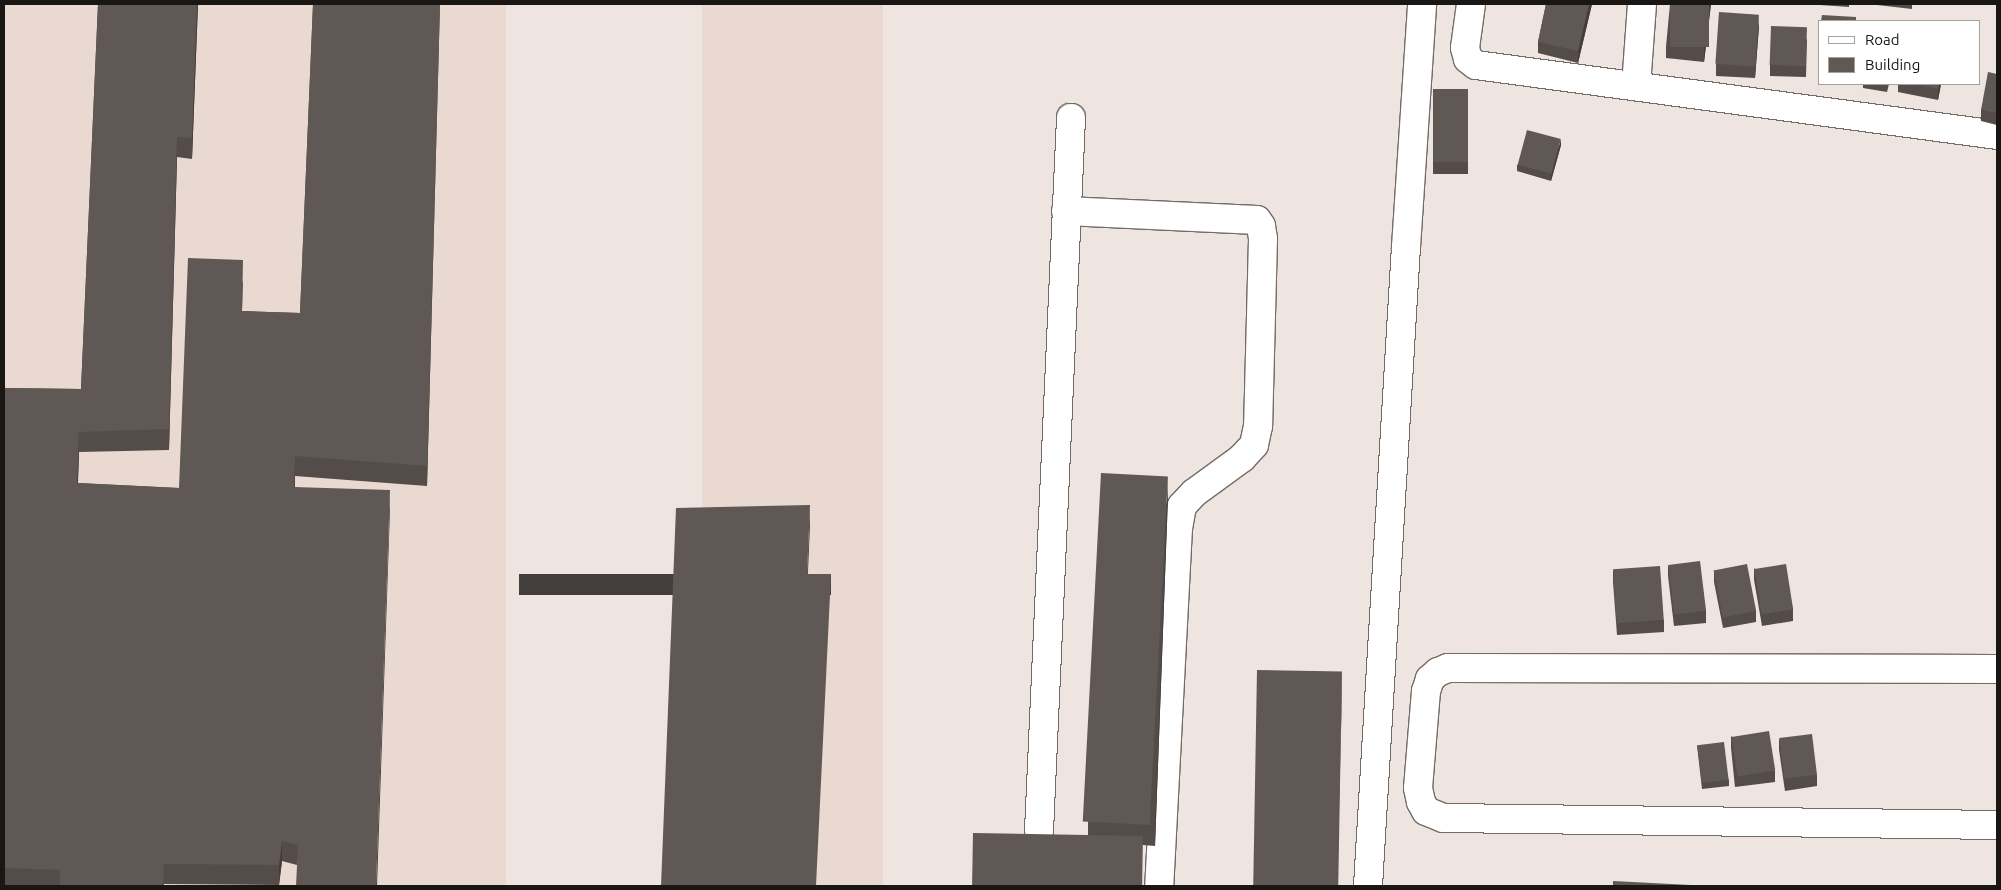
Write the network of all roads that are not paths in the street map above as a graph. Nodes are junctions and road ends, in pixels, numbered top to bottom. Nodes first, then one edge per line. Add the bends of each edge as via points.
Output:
1 (1422, 4) edge
2 (1471, 4) edge
3 (1642, 4) edge
4 (1636, 86) junction
5 (1071, 118) dead end
6 (1997, 135) edge
7 (1066, 211) junction
8 (1997, 669) edge
9 (1997, 825) edge
10 (1039, 831) dead end
11 (1158, 886) edge
12 (1368, 886) edge

1 - 12 street
2 - 4 street via 1465,48 1468,59 1476,64
3 - 4 street
4 - 6 street
5 - 7 street
7 - 10 street
7 - 11 street via 1257,220 1263,239 1258,426 1254,445 1242,458 1194,493 1182,506 1179,521
8 - 9 street via 1448,668 1430,680 1426,691 1418,788 1426,811 1443,818

